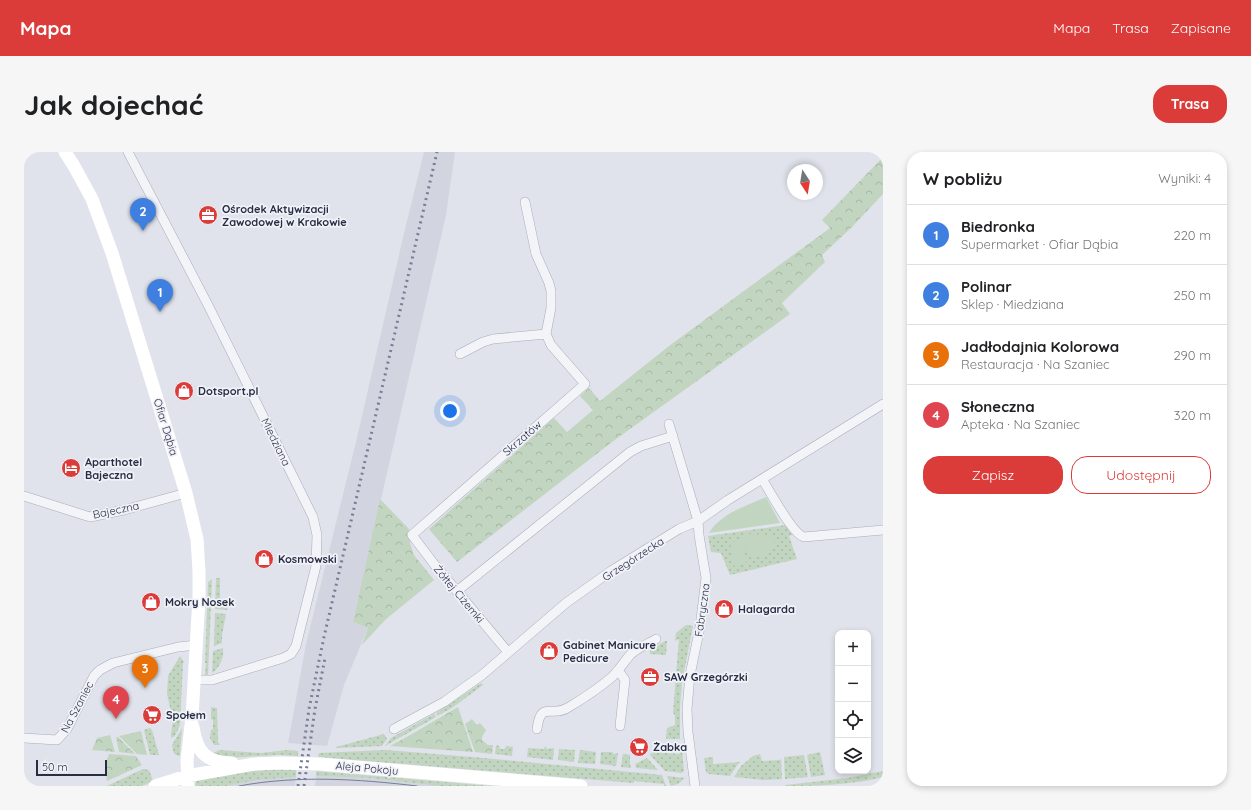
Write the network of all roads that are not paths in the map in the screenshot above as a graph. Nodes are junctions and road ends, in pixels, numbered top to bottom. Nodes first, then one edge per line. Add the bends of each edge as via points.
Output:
1 (65, 152) edge
2 (128, 152) edge
3 (525, 202) dead end
4 (546, 334) junction
5 (460, 354) dead end
6 (883, 404) edge
7 (669, 424) dead end
8 (672, 436) junction
9 (762, 479) junction
10 (186, 493) junction
11 (24, 496) edge
12 (698, 521) junction
13 (883, 530) edge
14 (412, 535) joint
15 (457, 592) junction
16 (656, 639) dead end
17 (197, 645) junction
18 (508, 652) junction
19 (618, 670) junction
20 (194, 680) junction
21 (192, 717) junction
22 (620, 726) dead end
23 (394, 729) dead end
24 (537, 729) dead end
25 (24, 738) edge
26 (254, 764) junction
27 (187, 782) edge
28 (542, 783) junction
29 (155, 786) edge
30 (555, 786) edge
31 (581, 786) edge
32 (695, 786) edge

1 - 10 street, Ofiar Dąbia via 92,199 112,253
2 - 20 street, Miedziana via 208,305 313,517 317,536 316,566 293,652 283,658 212,680
3 - 4 street via 536,254 551,291
4 - 5 street via 493,339
4 - 14 street, Skrzatów via 551,345 585,384
6 - 9 street, Grzegórzecka
7 - 8 street, Fabryczna
8 - 12 street, Fabryczna
8 - 15 street via 630,452
9 - 12 street, Grzegórzecka
9 - 13 street via 800,536
10 - 11 street, Bajeczna via 90,517
10 - 17 street, Ofiar Dąbia via 199,559
12 - 18 street, Grzegórzecka via 679,529 611,571 566,603
12 - 32 street, Fabryczna via 706,578 687,709
14 - 15 street, Żółtej Ciżemki
15 - 18 street, Żółtej Ciżemki
16 - 19 street via 634,652
17 - 20 street, Ofiar Dąbia
17 - 25 street, Na Szaniec via 178,647 113,663 94,676 67,729 58,740
18 - 23 street, Grzegórzecka via 482,676
19 - 22 street via 625,682
19 - 24 street via 612,677 564,710 542,714 538,719
20 - 21 street, Ofiar Dąbia
21 - 26 street, Ofiar Dąbia via 196,739 206,757 227,763
21 - 27 street, Ofiar Dąbia
26 - 27 street, Aleja Pokoju
26 - 28 street, Aleja Pokoju via 320,764
27 - 29 street, Aleja Pokoju
28 - 30 street
28 - 31 street, Aleja Pokoju

